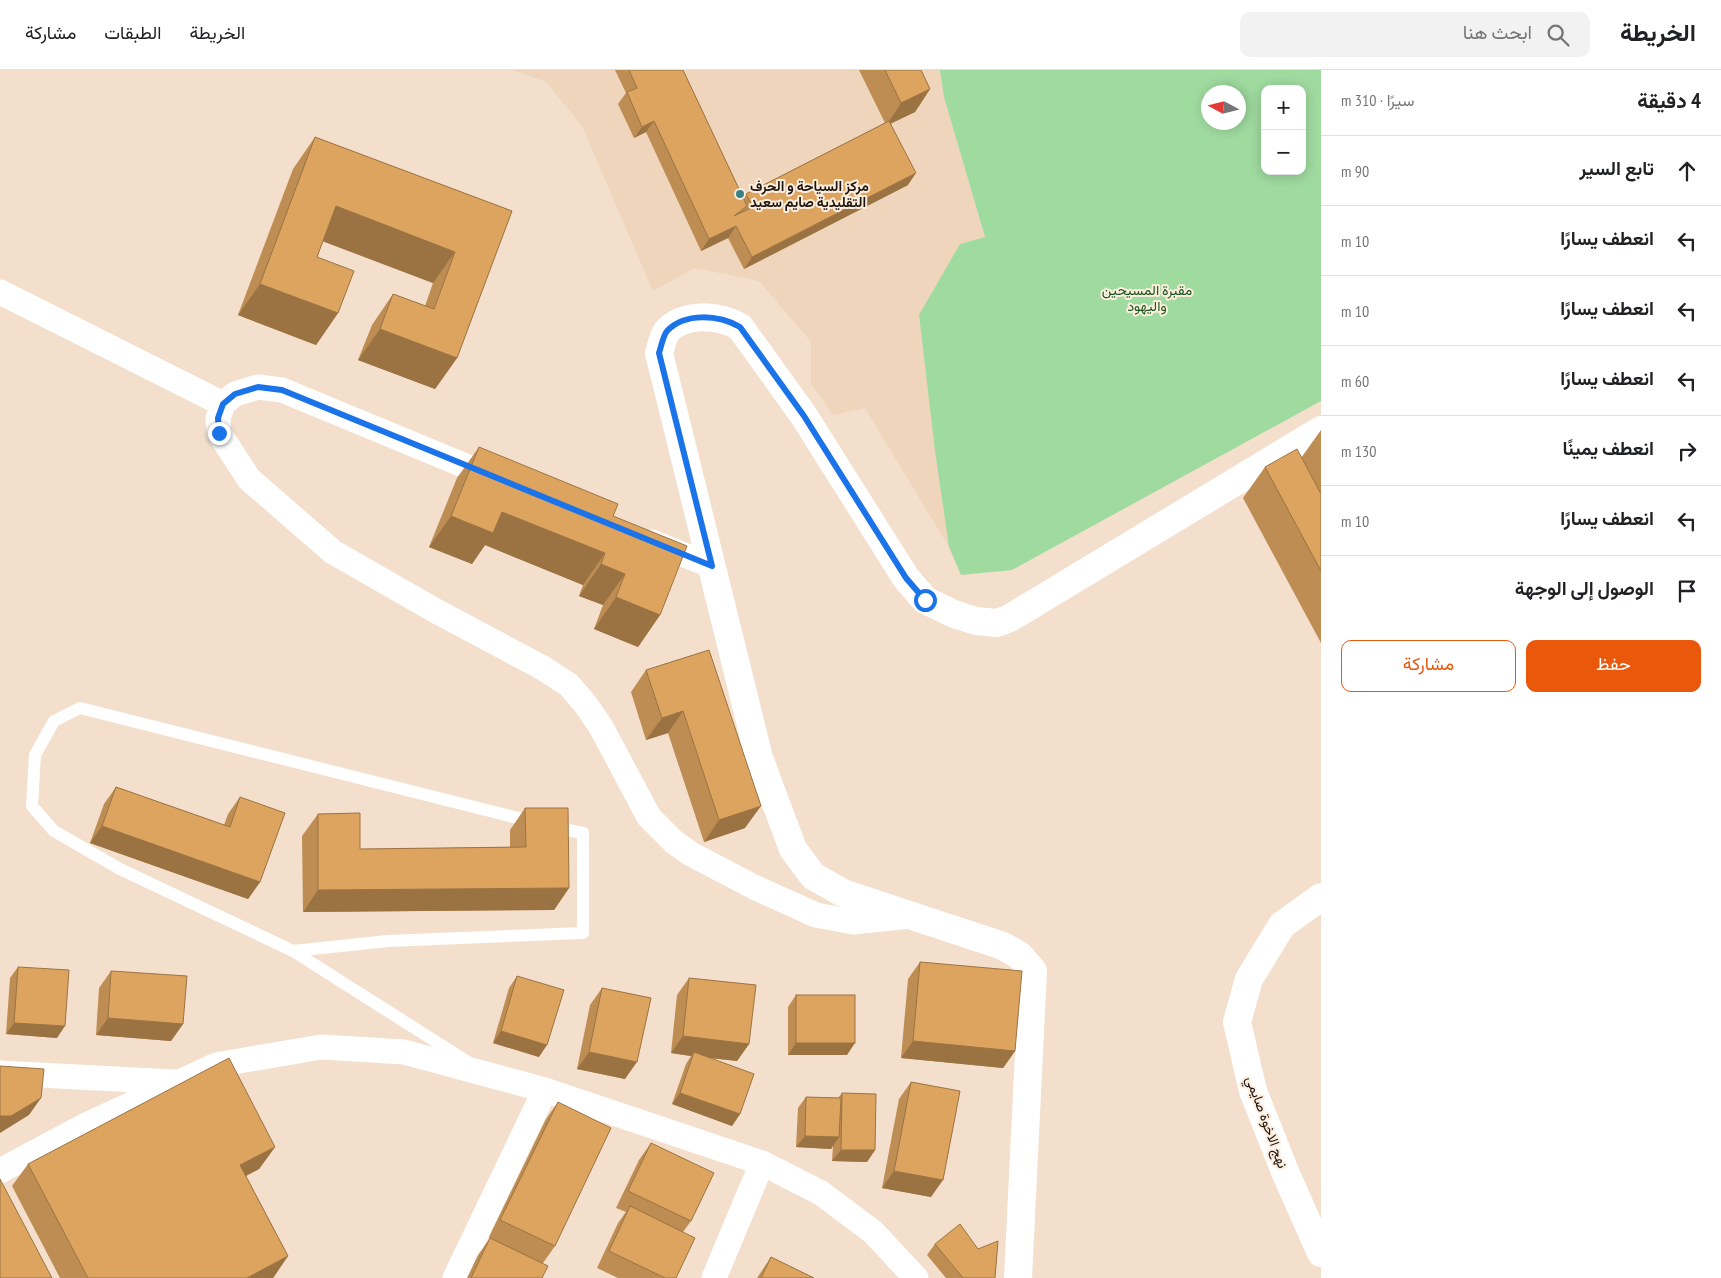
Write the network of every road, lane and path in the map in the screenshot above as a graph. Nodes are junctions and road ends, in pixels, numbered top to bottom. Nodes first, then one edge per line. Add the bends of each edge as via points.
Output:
1 (0, 292) edge
2 (223, 404) junction
3 (1321, 430) edge
4 (514, 486) edge
5 (631, 533) edge
6 (712, 566) junction
7 (1321, 897) edge
8 (910, 916) junction
9 (293, 951) junction
10 (0, 1073) edge
11 (490, 1076) junction
12 (180, 1082) junction
13 (545, 1090) junction
14 (762, 1163) junction
15 (0, 1171) edge
16 (1321, 1253) edge
17 (455, 1278) edge
18 (714, 1278) edge
19 (916, 1278) edge
20 (1018, 1278) edge

1 - 2 street
2 - 4 street via 235,394 258,387 282,390
2 - 8 street via 218,418 219,433 249,478 333,552 568,685 601,727 649,817 674,842 754,887 816,915 853,922
3 - 6 street via 1010,618 997,623 976,621 925,600 906,578 804,416 740,327 728,320 686,319 666,332 659,353
5 - 6 street
6 - 8 street via 759,758 793,849 813,876 843,893
7 - 16 street, نهج الاخوة صايمي via 1282,925 1249,979 1237,1022 1253,1091
8 - 20 street via 1003,946 1019,955 1034,971
9 - 9 lane via 120,869 54,831 32,806 35,756 54,721 80,708 583,834 583,933 388,941
9 - 11 lane
10 - 12 street
11 - 12 street via 404,1052 321,1048 216,1065
11 - 13 street
12 - 15 street via 86,1125
13 - 14 street
13 - 17 street
14 - 18 street
14 - 19 street via 821,1193 873,1232

